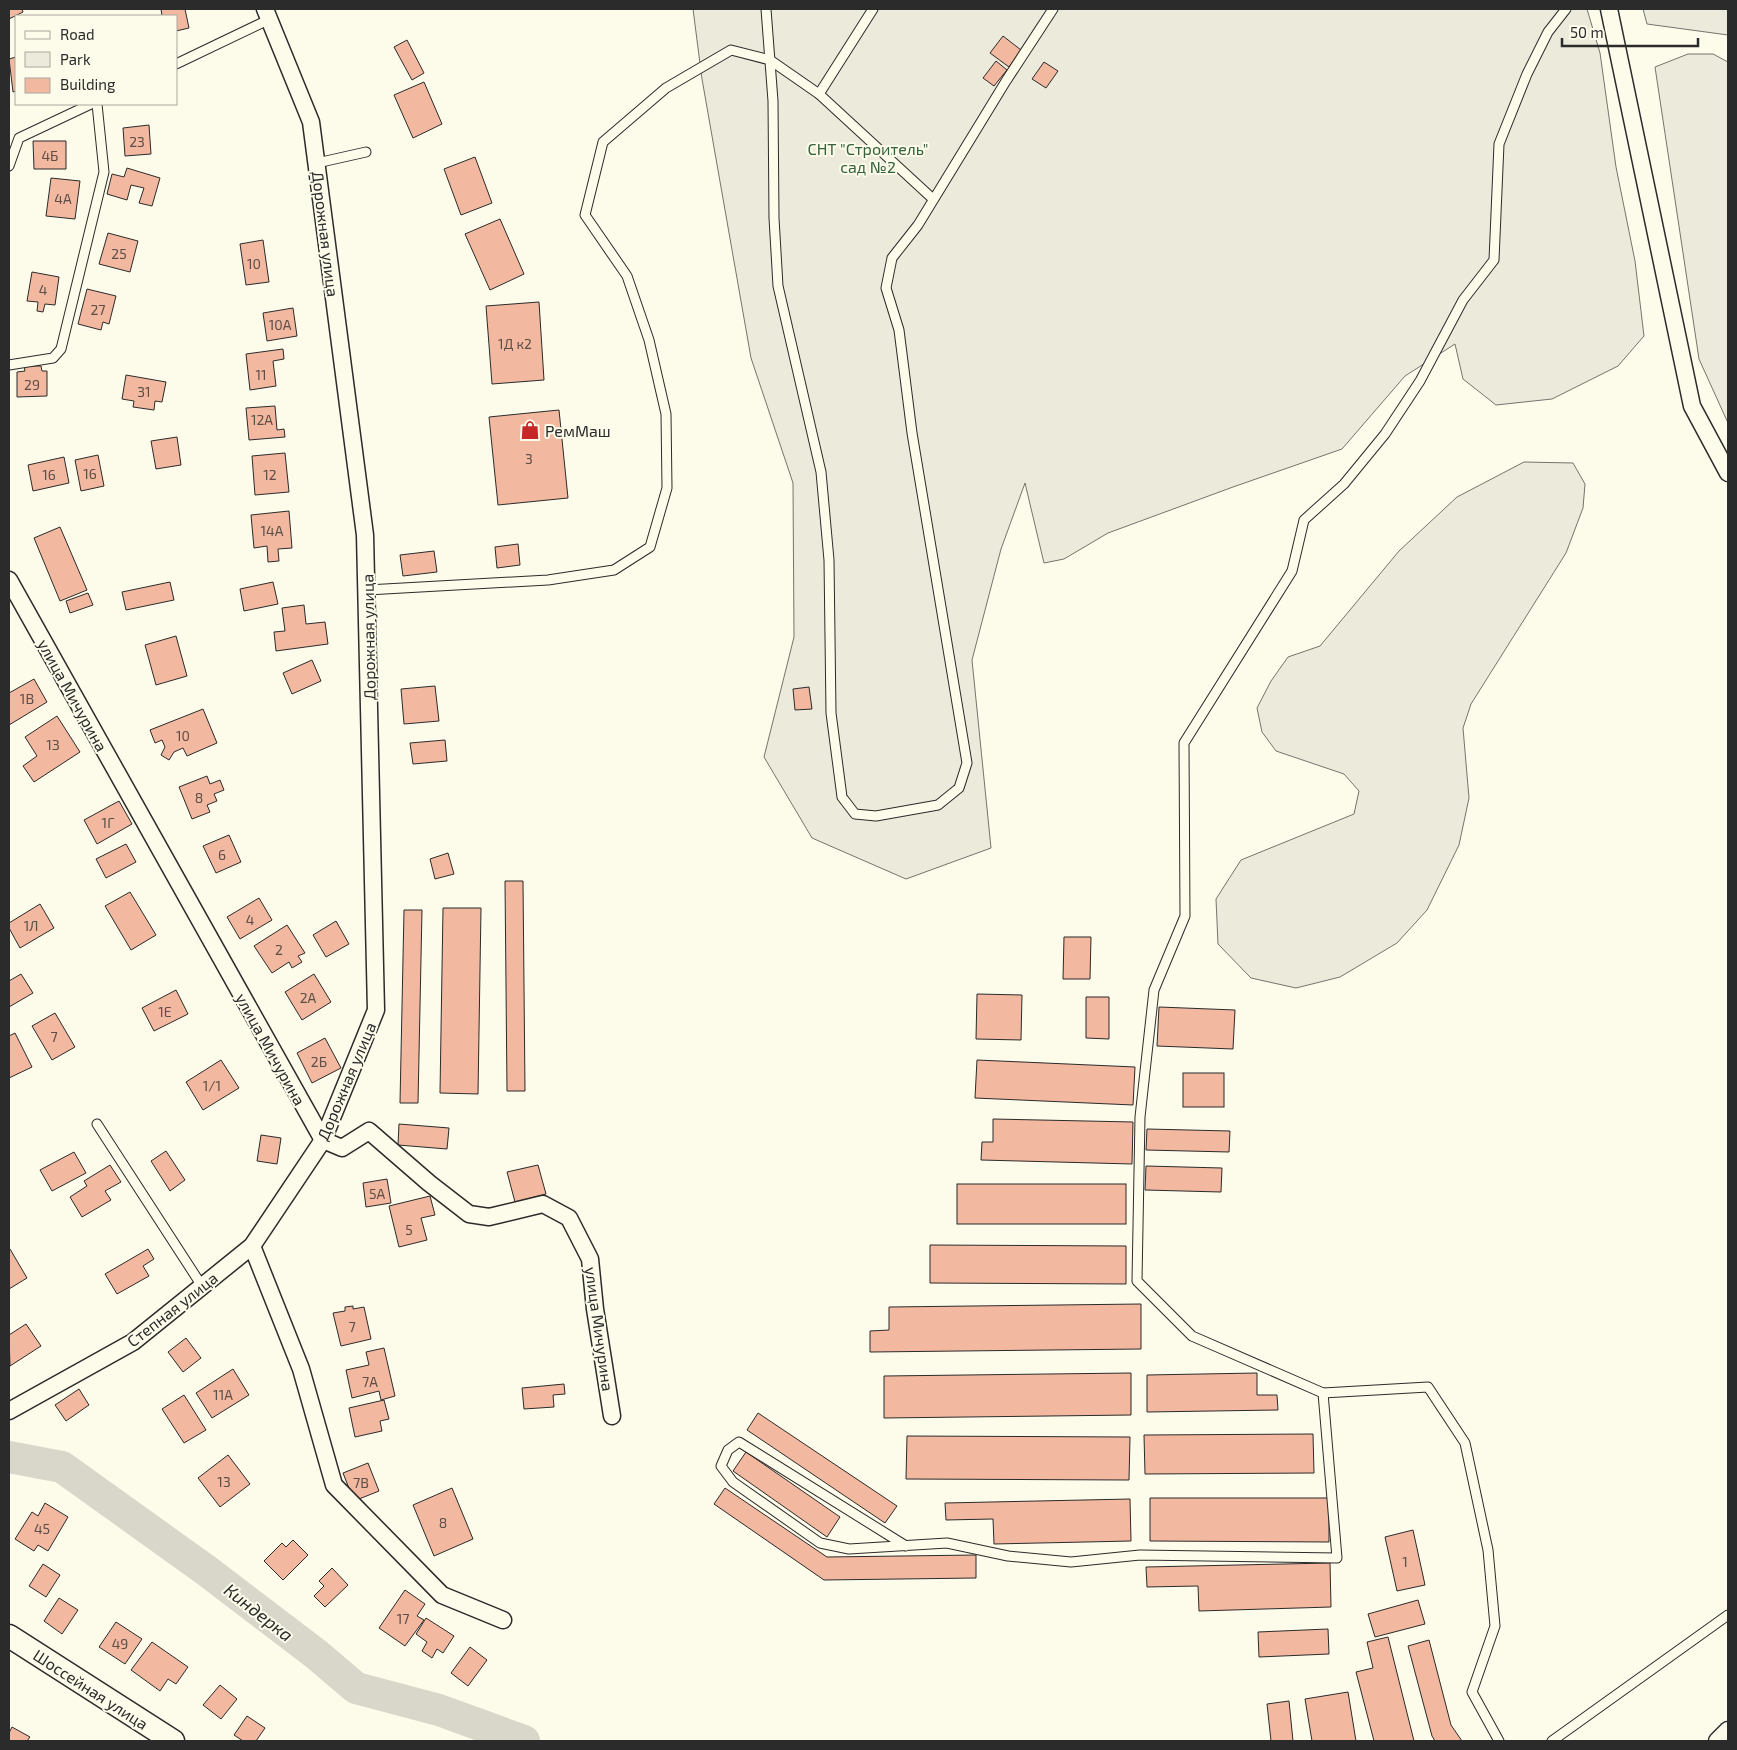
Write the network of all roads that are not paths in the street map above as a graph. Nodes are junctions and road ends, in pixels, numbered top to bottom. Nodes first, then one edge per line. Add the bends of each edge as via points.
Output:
1 (766, 9) edge
2 (873, 9) edge
3 (1052, 9) edge
4 (1566, 9) edge
5 (1609, 9) edge
6 (268, 14) edge
7 (770, 60) junction
8 (178, 63) edge
9 (819, 94) junction
10 (89, 105) edge
11 (97, 105) edge
12 (366, 152) dead end
13 (317, 163) junction
14 (9, 166) edge
15 (934, 199) junction
16 (9, 365) edge
17 (1728, 473) edge
18 (9, 580) edge
19 (367, 590) junction
20 (97, 1124) dead end
21 (323, 1140) junction
22 (252, 1246) junction
23 (202, 1286) junction
24 (1323, 1393) junction
25 (9, 1411) edge
26 (612, 1416) dead end
27 (906, 1546) junction
28 (1728, 1615) edge
29 (503, 1620) dead end
30 (9, 1636) edge
31 (1728, 1730) edge
32 (173, 1741) edge
33 (1499, 1741) edge
34 (1552, 1741) edge
35 (1717, 1741) edge

1 - 7 lane
2 - 9 lane
3 - 15 lane
4 - 24 lane via 1548,32 1527,74 1499,144 1494,260 1463,300 1420,381 1385,434 1344,484 1304,520 1292,571 1184,743 1185,916 1154,990 1140,1117 1137,1281 1192,1336
5 - 17 street via 1692,406
6 - 8 lane
6 - 13 street, Дорожная улица via 311,122
7 - 9 lane
7 - 15 lane via 778,286 821,472 829,560 832,714 842,797 855,814 876,816 938,805 959,788 967,763 912,433 899,330 886,288 892,258
7 - 19 lane via 732,50 666,88 603,142 589,194 585,215 627,276 649,340 666,414 667,488 650,547 614,570 548,580
9 - 15 lane
10 - 14 lane via 19,138
11 - 16 lane via 104,172 61,349 53,358
12 - 13 lane
13 - 19 street, Дорожная улица via 366,535
18 - 21 street, улица Мичурина
19 - 21 street, Дорожная улица via 376,1010
20 - 23 lane
21 - 22 street, Дорожная улица
21 - 26 street, улица Мичурина via 342,1148 369,1131 468,1214 489,1217 543,1204 569,1218 590,1259
22 - 23 street, Степная улица
22 - 29 street via 301,1370 334,1485 442,1595
23 - 25 street, Степная улица via 133,1342
24 - 27 lane via 1337,1558 1140,1555 1071,1562 1008,1556 947,1543
24 - 33 lane via 1428,1387 1465,1443 1488,1550 1495,1626 1472,1692
27 - 27 lane via 739,1442 728,1450 722,1466 733,1482 820,1542 849,1549
28 - 34 lane
30 - 32 street, Шоссейная улица
31 - 35 street

